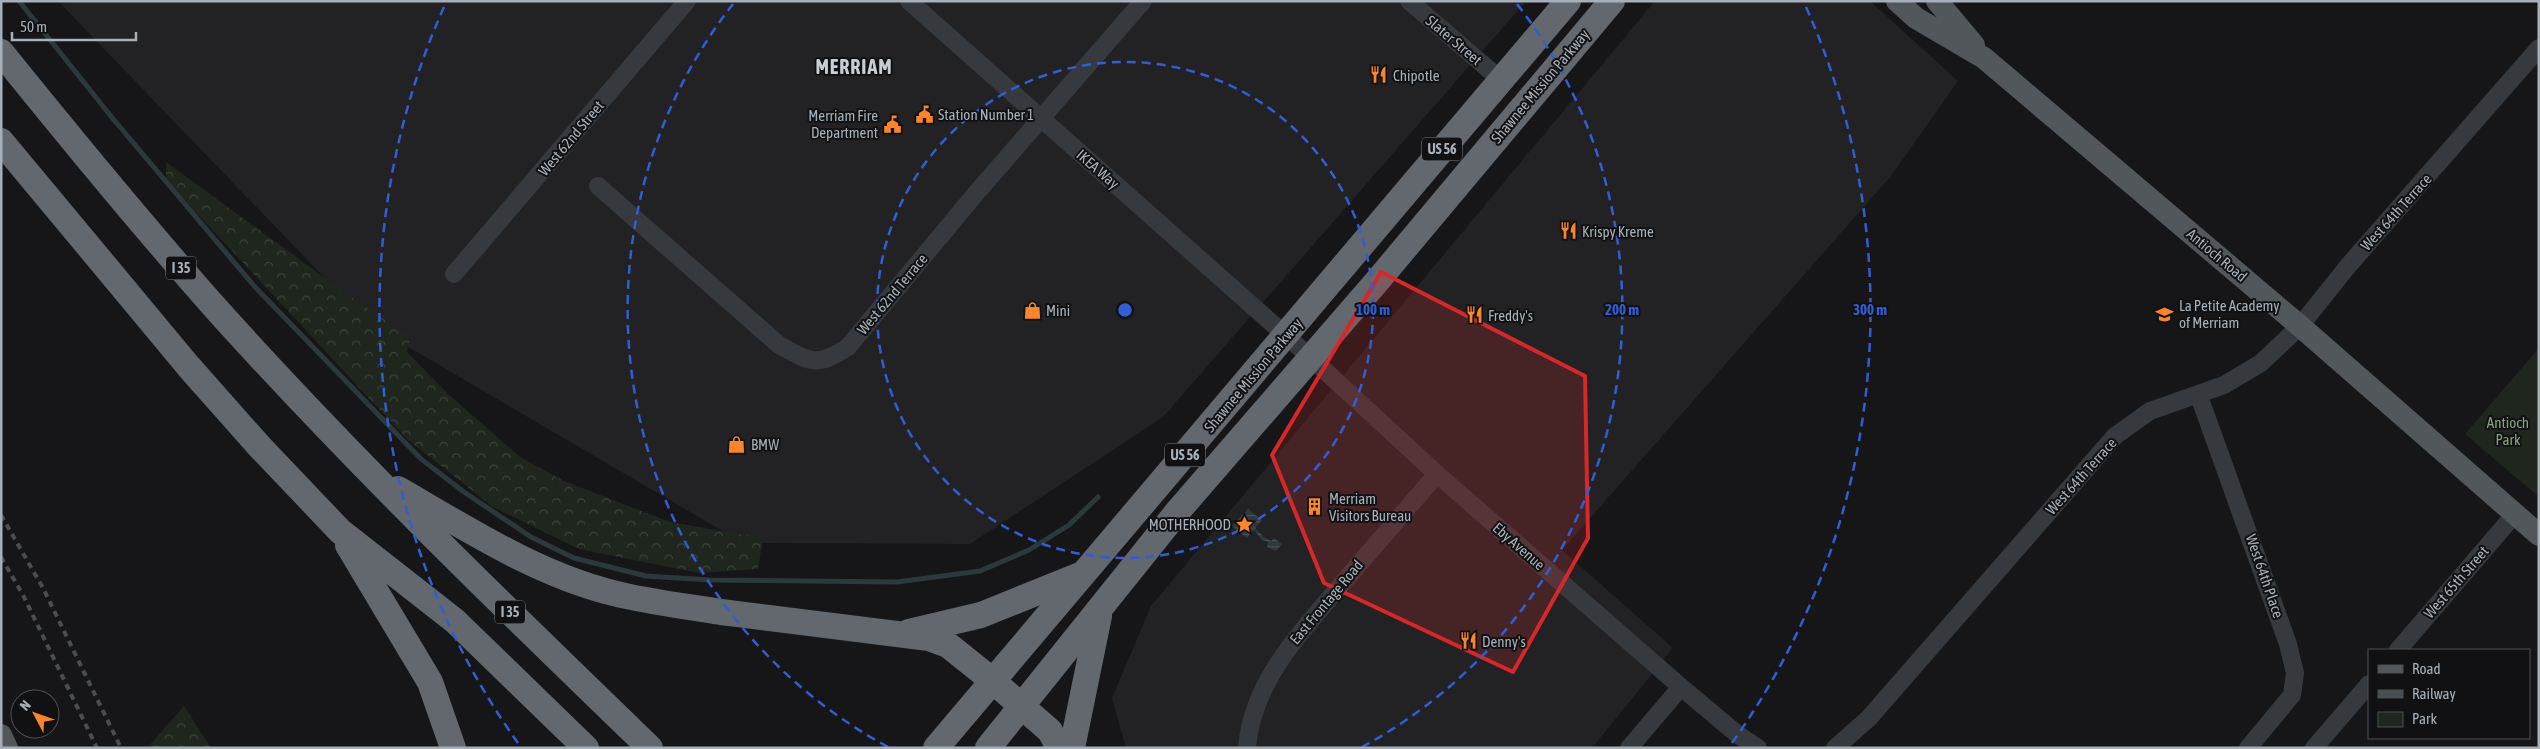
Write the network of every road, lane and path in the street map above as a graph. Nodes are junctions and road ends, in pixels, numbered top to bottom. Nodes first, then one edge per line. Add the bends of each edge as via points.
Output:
1 (687, 1) edge
2 (909, 1) edge
3 (1143, 1) edge
4 (1409, 1) edge
5 (1568, 1) edge
6 (1612, 1) edge
7 (1897, 1) edge
8 (1937, 1) edge
9 (2539, 48) edge
10 (1, 52) edge
11 (1984, 58) junction
12 (1500, 79) junction
13 (1042, 119) junction
14 (1, 142) edge
15 (1458, 184) junction
16 (598, 186) dead end
17 (454, 274) dead end
18 (2300, 326) junction
19 (1286, 337) junction
20 (1310, 357) junction
21 (2199, 396) junction
22 (1436, 474) junction
23 (372, 475) junction
24 (2515, 514) junction
25 (340, 531) junction
26 (2539, 535) edge
27 (1084, 574) junction
28 (1099, 612) junction
29 (900, 634) junction
30 (2399, 649) edge
31 (993, 681) junction
32 (2368, 685) edge
33 (1681, 687) junction
34 (1023, 707) junction
35 (1, 735) edge
36 (7, 748) edge
37 (454, 748) edge
38 (586, 748) edge
39 (650, 748) edge
40 (936, 748) edge
41 (988, 748) edge
42 (1059, 748) edge
43 (1072, 748) edge
44 (1247, 748) edge
45 (1629, 748) edge
46 (1758, 748) edge
47 (1834, 748) edge
48 (2248, 748) edge
49 (2314, 748) edge

1 - 17 street, West 62nd Street
2 - 13 street, IKEA Way
3 - 13 street, West 62nd Terrace
4 - 12 street, Slater Street
5 - 12 highway, Shawnee Mission Parkway / US 56
6 - 15 highway, Shawnee Mission Parkway / US 56
7 - 11 main road, Antioch Road via 1916,18
8 - 11 main road, Antioch Road
9 - 18 street, West 64th Terrace via 2348,266
10 - 23 highway, I 35 via 75,144 220,312
11 - 18 main road, Antioch Road
12 - 15 highway via 1501,96
12 - 19 highway, Shawnee Mission Parkway / US 56
13 - 16 street, West 62nd Terrace via 848,347 829,359 811,361 779,345
13 - 19 street, IKEA Way
14 - 25 highway via 189,366
15 - 20 highway, Shawnee Mission Parkway / US 56
18 - 21 street, West 64th Terrace via 2261,363 2224,386
18 - 24 main road, Antioch Road
19 - 20 street, Eby Avenue
19 - 27 highway, Shawnee Mission Parkway / US 56
20 - 22 street, Eby Avenue
20 - 28 highway, Shawnee Mission Parkway / US 56 via 1178,511
21 - 47 street, West 64th Terrace via 2150,411 2115,436 1869,718
21 - 48 street, West 64th Place via 2286,636 2295,673 2292,695
22 - 33 street, Eby Avenue
22 - 44 street, East Frontage Road via 1289,646 1256,704
23 - 29 highway via 511,552 563,576 612,593 785,621
23 - 39 highway, I 35
24 - 26 main road, Antioch Road
24 - 30 street, West 65th Street
25 - 37 highway via 430,682
25 - 38 highway via 454,621
27 - 29 highway via 981,615
27 - 31 highway, Shawnee Mission Parkway / US 56
28 - 34 highway, Shawnee Mission Parkway
28 - 43 highway, US 56
29 - 31 highway via 948,645
31 - 34 highway
31 - 40 highway, Shawnee Mission Parkway / US 56
32 - 49 street
33 - 45 street
33 - 46 street, Eby Avenue
34 - 41 highway, Shawnee Mission Parkway
34 - 42 highway via 1050,731
35 - 36 main road

